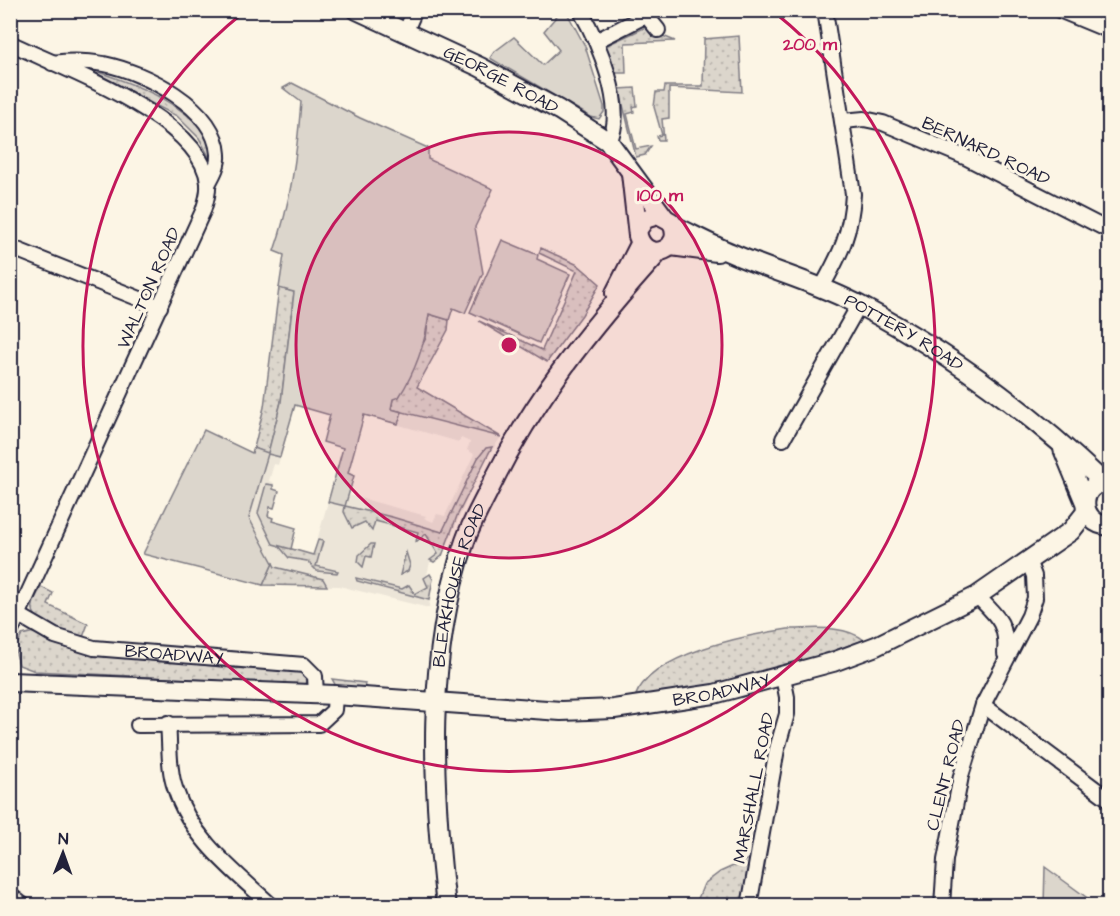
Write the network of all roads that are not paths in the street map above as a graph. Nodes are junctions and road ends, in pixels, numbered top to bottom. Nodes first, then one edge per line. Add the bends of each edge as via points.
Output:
1 (357, 10) edge
2 (415, 10) edge
3 (580, 10) edge
4 (825, 10) edge
5 (1059, 10) edge
6 (647, 13) edge
7 (658, 30) dead end
8 (1110, 31) edge
9 (405, 33) junction
10 (596, 41) junction
11 (10, 43) edge
12 (51, 63) junction
13 (843, 121) junction
14 (609, 141) junction
15 (631, 170) junction
16 (208, 184) junction
17 (669, 221) junction
18 (1110, 231) edge
19 (639, 236) junction
20 (10, 247) edge
21 (665, 249) junction
22 (731, 253) junction
23 (822, 287) junction
24 (859, 305) junction
25 (610, 306) junction
26 (160, 307) junction
27 (783, 440) dead end
28 (1059, 441) junction
29 (1106, 482) edge
30 (1098, 520) edge
31 (1029, 563) junction
32 (977, 596) junction
33 (17, 614) junction
34 (10, 633) edge
35 (1005, 659) junction
36 (783, 677) junction
37 (10, 682) edge
38 (326, 695) junction
39 (436, 704) junction
40 (983, 705) junction
41 (168, 723) junction
42 (138, 725) dead end
43 (1110, 800) edge
44 (10, 895) edge
45 (24, 906) edge
46 (272, 906) edge
47 (446, 906) edge
48 (749, 906) edge
49 (942, 906) edge

1 - 9 street, GEORGE ROAD
2 - 9 street
3 - 10 street
4 - 13 street
5 - 8 street
6 - 7 street
6 - 10 street
9 - 14 street, GEORGE ROAD via 480,67
10 - 14 street via 615,113
11 - 12 street
12 - 16 street via 165,121 194,150
12 - 16 street, WALTON ROAD via 90,62 124,69 159,85 190,106 202,116 216,144 217,163
13 - 18 street, BERNARD ROAD via 864,119 883,123 946,149
13 - 23 street via 853,194 851,222
14 - 15 street, GEORGE ROAD
15 - 17 street, GEORGE ROAD
15 - 19 street
16 - 26 street, WALTON ROAD via 204,211
17 - 19 street via 650,216
17 - 21 street via 675,238
17 - 22 street, POTTERY ROAD
19 - 21 street via 647,250
19 - 25 street, BLEAKHOUSE ROAD
20 - 26 street
21 - 22 street, POTTERY ROAD
21 - 25 street, BLEAKHOUSE ROAD
22 - 23 street, POTTERY ROAD
23 - 24 street, POTTERY ROAD
24 - 27 street
24 - 28 street, POTTERY ROAD via 1010,400
25 - 39 street, BLEAKHOUSE ROAD via 524,423 466,539 448,606
26 - 33 street, WALTON ROAD
28 - 29 street, POTTERY ROAD
28 - 30 street, POTTERY ROAD
29 - 30 street via 1091,488
30 - 31 street, BROADWAY via 1071,531
31 - 32 street, BROADWAY
31 - 35 street, CLENT ROAD via 1035,598
32 - 35 street, CLENT ROAD via 1003,626 1007,636
32 - 36 street, BROADWAY via 876,646
33 - 34 street, WALTON ROAD
33 - 38 street, BROADWAY via 55,636 94,648 304,665
35 - 40 street, CLENT ROAD
36 - 39 street, BROADWAY via 714,694 614,709 561,711
36 - 48 street, MARSHALL ROAD via 787,714 777,749
37 - 38 street, BROADWAY
38 - 39 street, BROADWAY
38 - 41 street via 334,710 319,724
39 - 47 street, BLEAKHOUSE ROAD
40 - 43 street
40 - 49 street, CLENT ROAD via 961,776 945,860
41 - 42 street
41 - 46 street via 174,786 186,816 209,848
44 - 45 street

